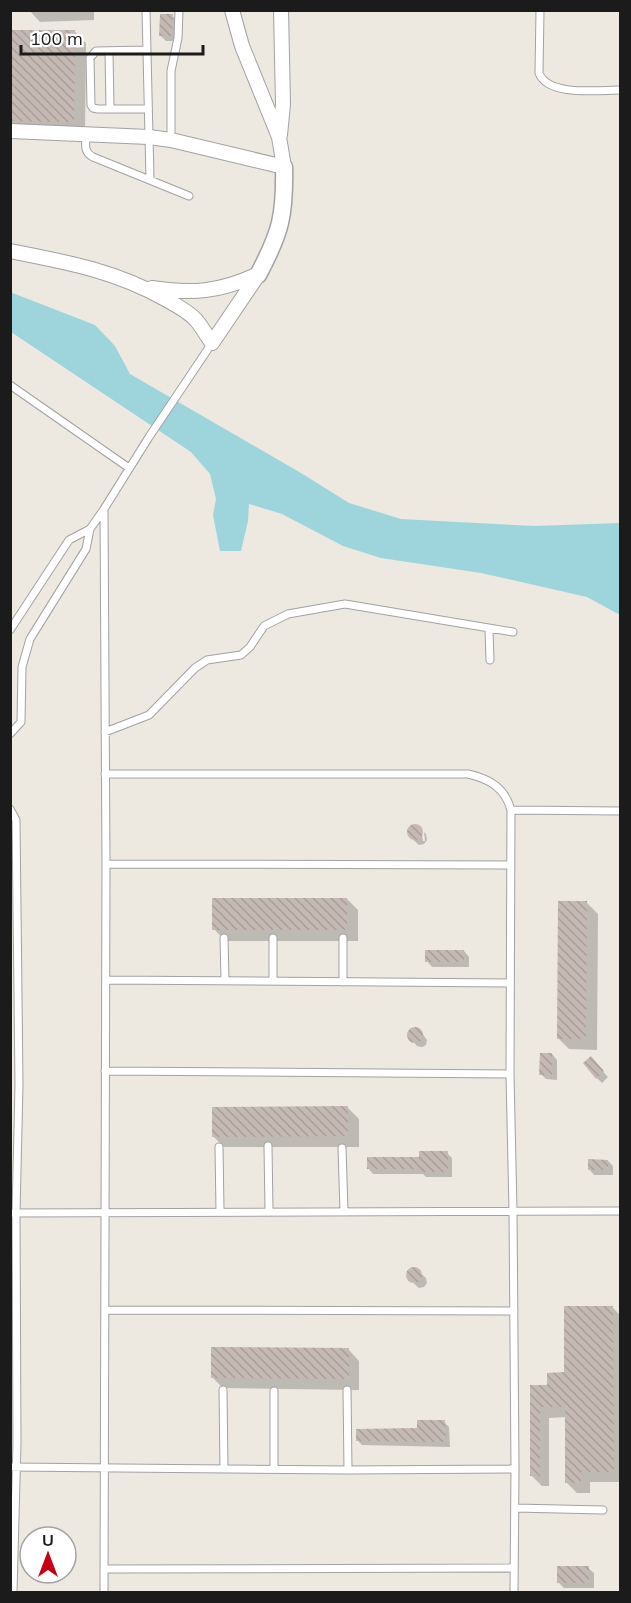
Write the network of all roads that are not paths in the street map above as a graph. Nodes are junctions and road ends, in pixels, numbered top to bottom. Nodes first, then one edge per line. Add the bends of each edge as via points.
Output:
1 (146, 10) edge
2 (179, 10) edge
3 (232, 10) edge
4 (281, 10) edge
5 (540, 10) edge
6 (146, 50) junction
7 (109, 51) junction
8 (621, 90) edge
9 (110, 109) junction
10 (148, 110) junction
11 (10, 131) edge
12 (86, 135) junction
13 (149, 137) junction
14 (279, 138) junction
15 (171, 140) junction
16 (284, 167) junction
17 (150, 179) junction
18 (189, 196) dead end
19 (10, 251) edge
20 (258, 274) junction
21 (144, 287) junction
22 (212, 343) junction
23 (10, 385) edge
24 (129, 468) junction
25 (104, 509) junction
26 (90, 529) junction
27 (489, 628) junction
28 (10, 630) edge
29 (513, 632) dead end
30 (490, 660) dead end
31 (10, 722) edge
32 (21, 722) junction
33 (105, 732) junction
34 (10, 734) edge
35 (105, 774) junction
36 (10, 809) edge
37 (511, 810) junction
38 (621, 810) edge
39 (13, 820) edge
40 (106, 864) junction
41 (510, 865) junction
42 (224, 938) dead end
43 (273, 938) dead end
44 (344, 938) dead end
45 (105, 980) junction
46 (225, 981) junction
47 (273, 981) junction
48 (344, 982) junction
49 (510, 983) junction
50 (105, 1071) junction
51 (510, 1074) junction
52 (268, 1146) dead end
53 (219, 1147) dead end
54 (342, 1148) dead end
55 (14, 1155) edge
56 (513, 1210) junction
57 (621, 1210) edge
58 (220, 1211) junction
59 (269, 1211) junction
60 (344, 1211) junction
61 (106, 1212) junction
62 (13, 1213) edge
63 (105, 1310) junction
64 (514, 1311) junction
65 (223, 1390) dead end
66 (347, 1390) dead end
67 (274, 1391) dead end
68 (13, 1467) edge
69 (105, 1468) junction
70 (224, 1469) junction
71 (274, 1469) junction
72 (515, 1469) junction
73 (348, 1470) junction
74 (515, 1508) junction
75 (603, 1510) dead end
76 (513, 1568) junction
77 (104, 1569) junction
78 (12, 1576) edge
79 (13, 1593) edge
80 (104, 1593) edge
81 (514, 1593) edge

1 - 6 lane
2 - 15 lane via 171,71
3 - 14 street via 242,46
4 - 14 street via 283,104
5 - 8 lane via 542,80 565,90
6 - 7 lane
6 - 10 lane
7 - 9 lane
7 - 9 lane via 96,51 90,58 91,105
9 - 10 lane
10 - 13 lane
11 - 12 street
12 - 13 street
12 - 17 lane via 88,154
13 - 15 street
13 - 17 lane
14 - 16 street
15 - 16 street
16 - 20 street via 281,224
17 - 18 lane
19 - 21 street via 94,270
20 - 21 street via 215,290
20 - 22 street
21 - 22 street via 183,309
22 - 24 lane
23 - 24 lane
24 - 25 lane
25 - 26 lane
25 - 33 lane
26 - 28 lane via 69,540
26 - 32 lane via 86,549 30,639 22,667
27 - 29 lane
27 - 30 lane
27 - 33 lane via 345,604 288,614 264,626 241,655 207,660 195,668 149,715
31 - 32 lane
32 - 34 lane
33 - 35 lane
35 - 37 lane via 468,774 497,786 508,798
35 - 40 lane
36 - 39 lane
37 - 38 lane
37 - 41 lane
39 - 55 lane via 19,1085
40 - 41 lane
40 - 45 lane
41 - 49 lane
42 - 46 lane
43 - 47 lane
44 - 48 lane
45 - 46 lane
45 - 50 lane
46 - 47 lane
47 - 48 lane
48 - 49 lane
49 - 51 lane
50 - 51 lane
50 - 61 lane
51 - 56 lane
52 - 59 lane
53 - 58 lane
54 - 60 lane
55 - 62 lane
56 - 57 lane
56 - 60 lane
56 - 64 lane
58 - 59 lane
58 - 61 lane
59 - 60 lane
61 - 62 lane
61 - 63 lane
62 - 68 lane
63 - 64 lane
63 - 69 lane
64 - 72 lane
65 - 70 lane
66 - 73 lane
67 - 71 lane
68 - 69 lane
68 - 78 lane
69 - 70 lane
69 - 77 lane
70 - 71 lane
71 - 73 lane
72 - 73 lane
72 - 74 lane
74 - 75 lane
74 - 76 lane
76 - 77 lane
76 - 81 lane
77 - 80 lane
78 - 79 lane

